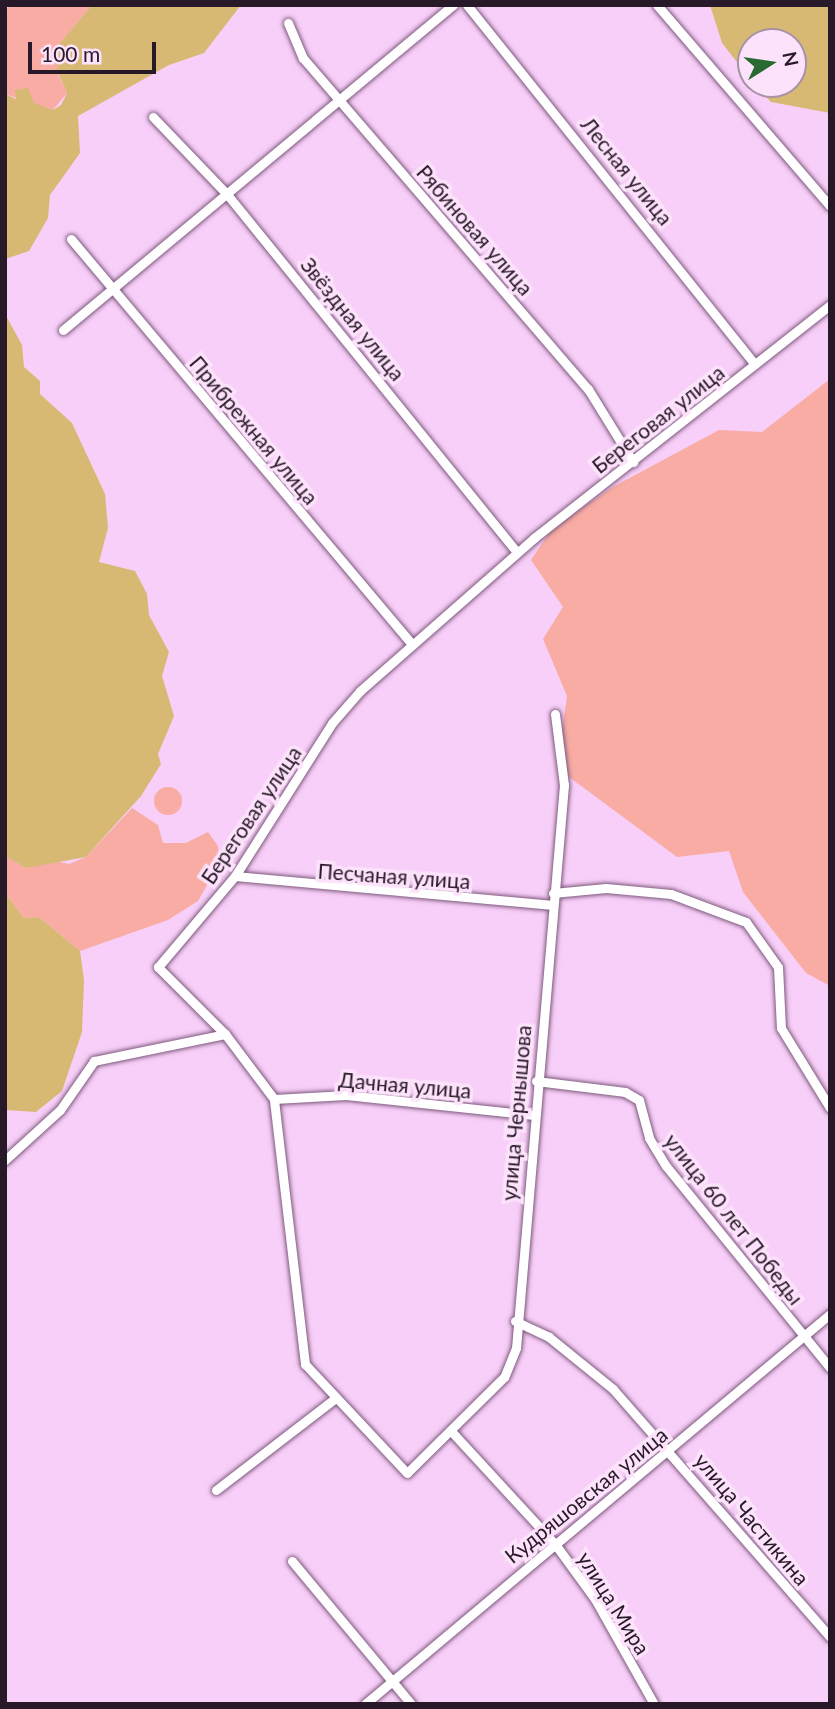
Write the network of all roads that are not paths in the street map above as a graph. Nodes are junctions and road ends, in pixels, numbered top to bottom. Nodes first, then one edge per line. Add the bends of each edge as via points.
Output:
1 (453, 5) edge
2 (467, 5) edge
3 (657, 5) edge
4 (288, 23) dead end
5 (341, 98) junction
6 (153, 117) dead end
7 (226, 193) junction
8 (830, 206) edge
9 (71, 239) dead end
10 (115, 290) junction
11 (830, 305) edge
12 (63, 330) dead end
13 (755, 364) junction
14 (633, 462) junction
15 (517, 552) junction
16 (411, 643) junction
17 (555, 714) dead end
18 (235, 876) junction
19 (553, 893) junction
20 (551, 905) junction
21 (225, 1034) junction
22 (536, 1081) junction
23 (274, 1099) junction
24 (830, 1108) edge
25 (532, 1115) junction
26 (5, 1160) edge
27 (830, 1314) edge
28 (516, 1321) junction
29 (803, 1336) junction
30 (830, 1368) edge
31 (334, 1399) junction
32 (452, 1432) junction
33 (670, 1449) junction
34 (216, 1490) dead end
35 (555, 1544) junction
36 (292, 1561) dead end
37 (830, 1637) edge
38 (390, 1678) junction
39 (365, 1704) edge
40 (411, 1704) edge
41 (654, 1704) edge

1 - 5 street
2 - 13 street, Лесная улица
3 - 8 street
4 - 5 street, Рябиновая улица via 303,58
5 - 7 street
5 - 14 street, Рябиновая улица via 589,389
6 - 7 street, Звёздная улица
7 - 10 street
7 - 15 street, Звёздная улица
9 - 10 street, Прибрежная улица
10 - 12 street
10 - 16 street, Прибрежная улица
11 - 13 street, Береговая улица
13 - 14 street, Береговая улица
14 - 15 street, Береговая улица
15 - 16 street, Береговая улица
16 - 18 street, Береговая улица via 332,723
17 - 19 street, улица Чернышова via 564,785
18 - 20 street, Песчаная улица
18 - 21 street, Береговая улица via 158,967
19 - 20 street, улица Чернышова
19 - 24 street via 606,888 671,894 746,922 778,967 781,1028
20 - 22 street, улица Чернышова
21 - 23 street, Береговая улица
21 - 26 street via 94,1061 60,1110
22 - 25 street, улица Чернышова
22 - 29 street, улица 60 лет Победы via 625,1092 639,1100 655,1150
23 - 25 street, Дачная улица via 346,1095
23 - 31 street via 302,1357
25 - 28 street, улица Чернышова
27 - 29 street, Кудряшовская улица
28 - 32 street, улица Чернышова via 512,1364
28 - 33 street, улица Частикина via 549,1337 613,1389
29 - 30 street, улица 60 лет Победы
29 - 33 street, Кудряшовская улица
31 - 32 street, улица Чернышова via 407,1473
31 - 34 street
32 - 35 street, улица Мира
33 - 35 street, Кудряшовская улица
33 - 37 street, улица Частикина
35 - 38 street, Кудряшовская улица
35 - 41 street, улица Мира via 595,1600
36 - 38 street
38 - 39 street, Кудряшовская улица
38 - 40 street

